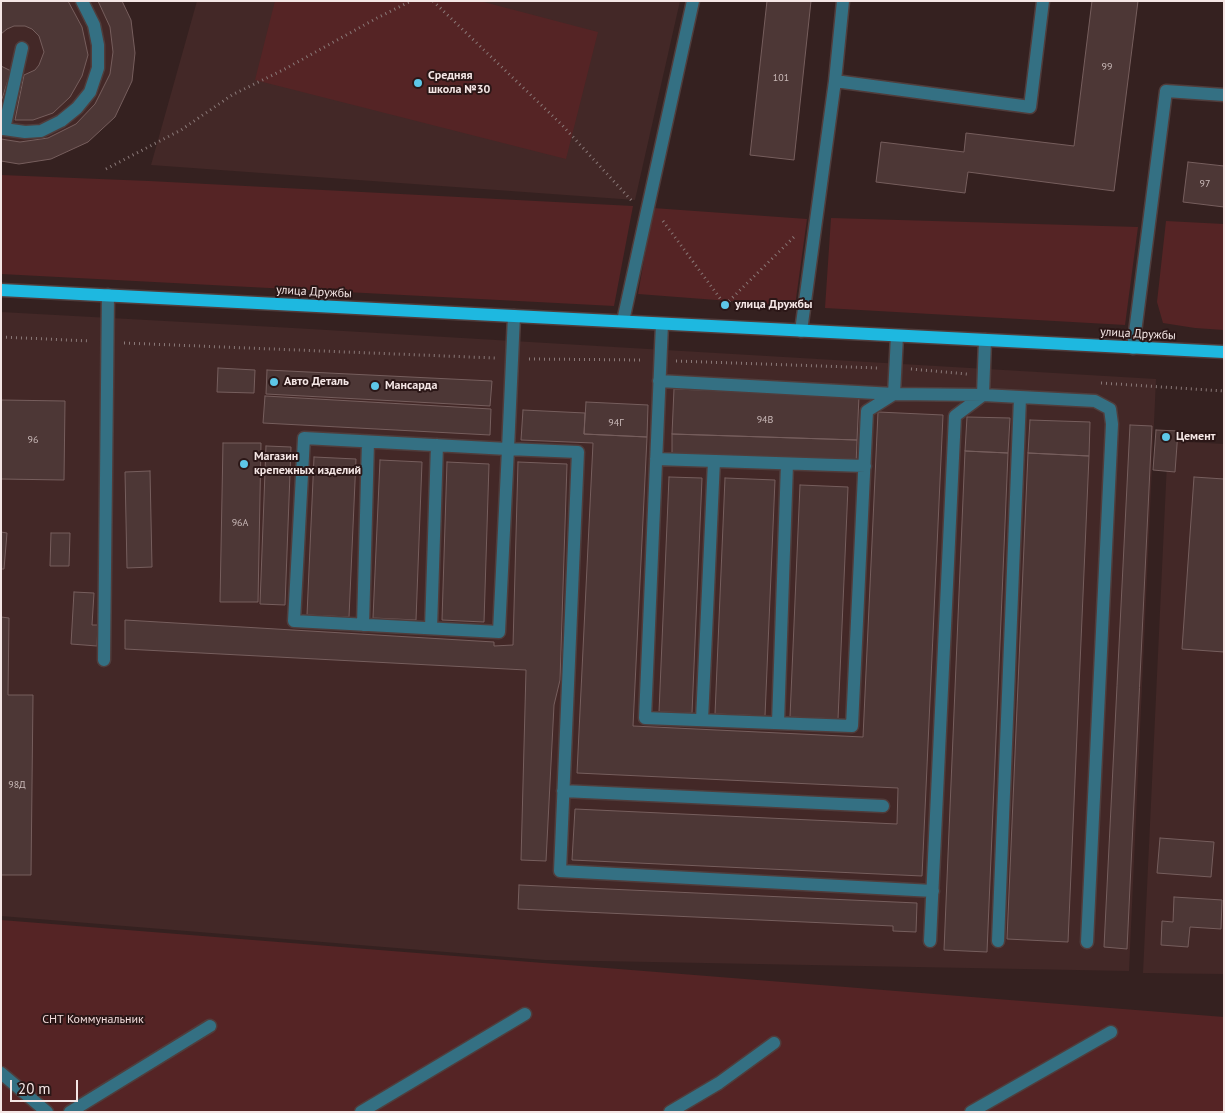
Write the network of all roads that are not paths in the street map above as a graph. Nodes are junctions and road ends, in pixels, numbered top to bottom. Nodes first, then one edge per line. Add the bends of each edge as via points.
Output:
1 (82, 1) edge
2 (693, 1) edge
3 (843, 1) edge
4 (1043, 1) edge
5 (22, 48) dead end
6 (835, 81) junction
7 (1224, 95) edge
8 (3, 129) edge
9 (1, 290) edge
10 (108, 296) junction
11 (514, 316) junction
12 (623, 322) junction
13 (662, 324) junction
14 (801, 331) junction
15 (897, 336) junction
16 (985, 340) junction
17 (1133, 348) junction
18 (1224, 352) edge
19 (659, 381) junction
20 (894, 394) junction
21 (983, 395) junction
22 (1020, 398) junction
23 (368, 442) junction
24 (437, 445) junction
25 (508, 449) junction
26 (656, 459) junction
27 (714, 461) junction
28 (788, 464) junction
29 (865, 466) junction
30 (363, 624) junction
31 (432, 628) junction
32 (104, 660) dead end
33 (702, 720) junction
34 (778, 723) junction
35 (563, 791) junction
36 (883, 806) dead end
37 (933, 891) junction
38 (930, 941) dead end
39 (998, 941) dead end
40 (1087, 942) dead end
41 (525, 1014) dead end
42 (210, 1026) dead end
43 (1111, 1032) dead end
44 (774, 1043) dead end
45 (1, 1072) edge
46 (47, 1112) edge
47 (70, 1112) edge
48 (361, 1112) edge
49 (670, 1112) edge
50 (971, 1112) edge

1 - 8 street via 94,25 98,45 98,68 90,92 61,121 41,131
2 - 12 street
3 - 6 street
4 - 6 street via 1030,107
5 - 8 street
6 - 14 street
7 - 17 street via 1166,91
9 - 10 main road, улица Дружбы
10 - 11 main road, улица Дружбы
10 - 32 street
11 - 12 main road, улица Дружбы
11 - 25 street
12 - 13 main road, улица Дружбы
13 - 14 main road, улица Дружбы
13 - 19 street
14 - 15 main road, улица Дружбы
15 - 16 main road, улица Дружбы
15 - 20 street
16 - 17 main road, улица Дружбы
16 - 21 street
17 - 18 main road, улица Дружбы
19 - 20 street
19 - 26 street
20 - 21 street
20 - 29 street via 867,411
21 - 22 street
21 - 37 street via 955,416
22 - 39 street
22 - 40 street via 1096,401 1110,409 1112,424
23 - 24 street
23 - 30 street
23 - 30 street via 304,438 294,621
24 - 25 street
24 - 31 street
25 - 31 street via 499,632
25 - 35 street via 578,452
26 - 27 street
26 - 33 street via 645,718
27 - 28 street
27 - 33 street
28 - 29 street
28 - 34 street
29 - 34 street via 852,726
30 - 31 street
33 - 34 street
35 - 36 street
35 - 37 street via 560,871
37 - 38 street
41 - 48 street
42 - 47 street
43 - 50 street
44 - 49 street via 719,1083
45 - 46 street

